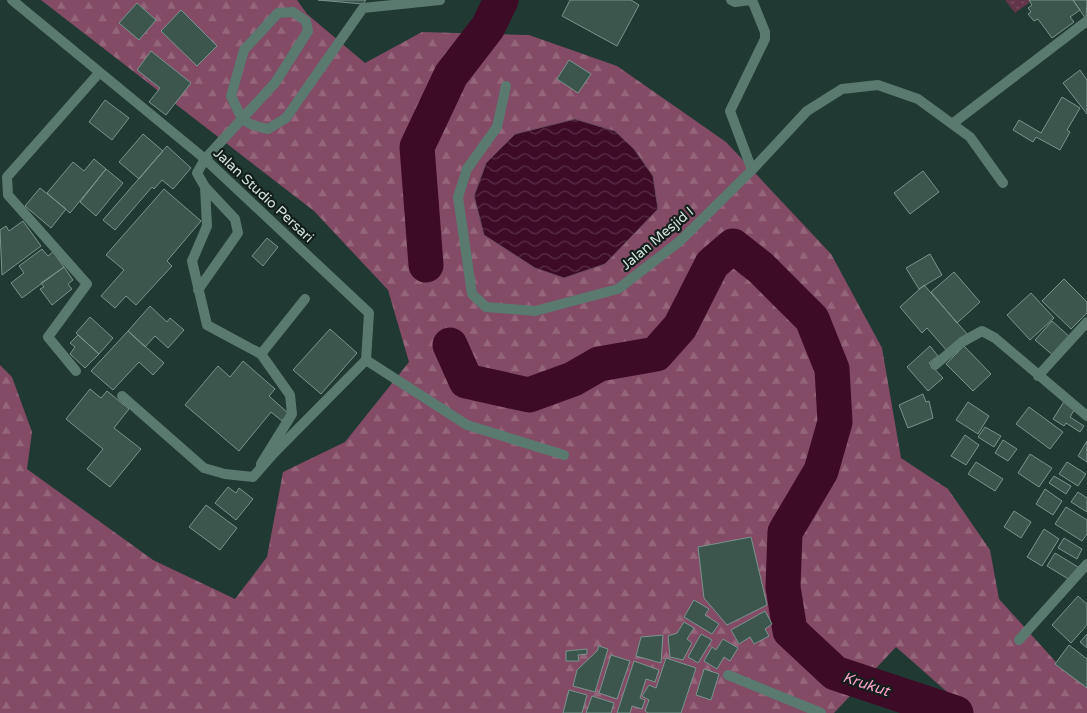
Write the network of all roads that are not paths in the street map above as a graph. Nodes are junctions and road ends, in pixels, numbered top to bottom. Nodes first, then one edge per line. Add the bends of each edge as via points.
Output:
1 (12, 0) edge
2 (440, 0) edge
3 (731, 0) edge
4 (751, 0) edge
5 (1087, 21) edge
6 (99, 73) junction
7 (506, 86) dead end
8 (242, 120) junction
9 (952, 124) junction
10 (206, 159) junction
11 (752, 170) junction
12 (1003, 183) dead end
13 (206, 187) junction
14 (198, 290) junction
15 (305, 299) dead end
16 (1087, 322) edge
17 (261, 354) junction
18 (366, 360) junction
19 (935, 365) dead end
20 (76, 371) dead end
21 (1038, 376) junction
22 (122, 396) dead end
23 (1087, 416) edge
24 (564, 455) dead end
25 (253, 477) junction
26 (1087, 564) edge
27 (1019, 640) dead end
28 (728, 675) dead end
29 (821, 713) edge

1 - 6 street, Jalan Studio Persari
2 - 8 street via 363,8 286,118 268,129 248,125
3 - 4 street
4 - 11 street via 765,38 730,111
5 - 9 street
6 - 10 street, Jalan Studio Persari
6 - 20 street via 7,177 8,195 87,284 48,337
7 - 11 street, Jalan Mesjid I via 497,127 466,169 458,197 472,294 486,307 534,311 618,289 680,241
8 - 8 street via 275,83 308,31 306,21 293,12 278,14 244,50 231,96
8 - 10 street
9 - 11 street, Jalan Mesjid I via 918,99 878,85 842,89 807,111
9 - 12 street, Jalan Mesjid I via 970,137
10 - 13 street via 197,173
10 - 18 street, Jalan Studio Persari via 369,313
13 - 14 street via 207,226 192,260
13 - 14 street via 235,219 238,233
14 - 17 street via 207,325
15 - 17 street
16 - 21 street
17 - 25 street via 290,395 292,414
18 - 24 street via 467,425
18 - 25 street
19 - 21 street via 962,342 982,331 995,338
21 - 23 street
22 - 25 street via 204,468
26 - 27 street
28 - 29 street

